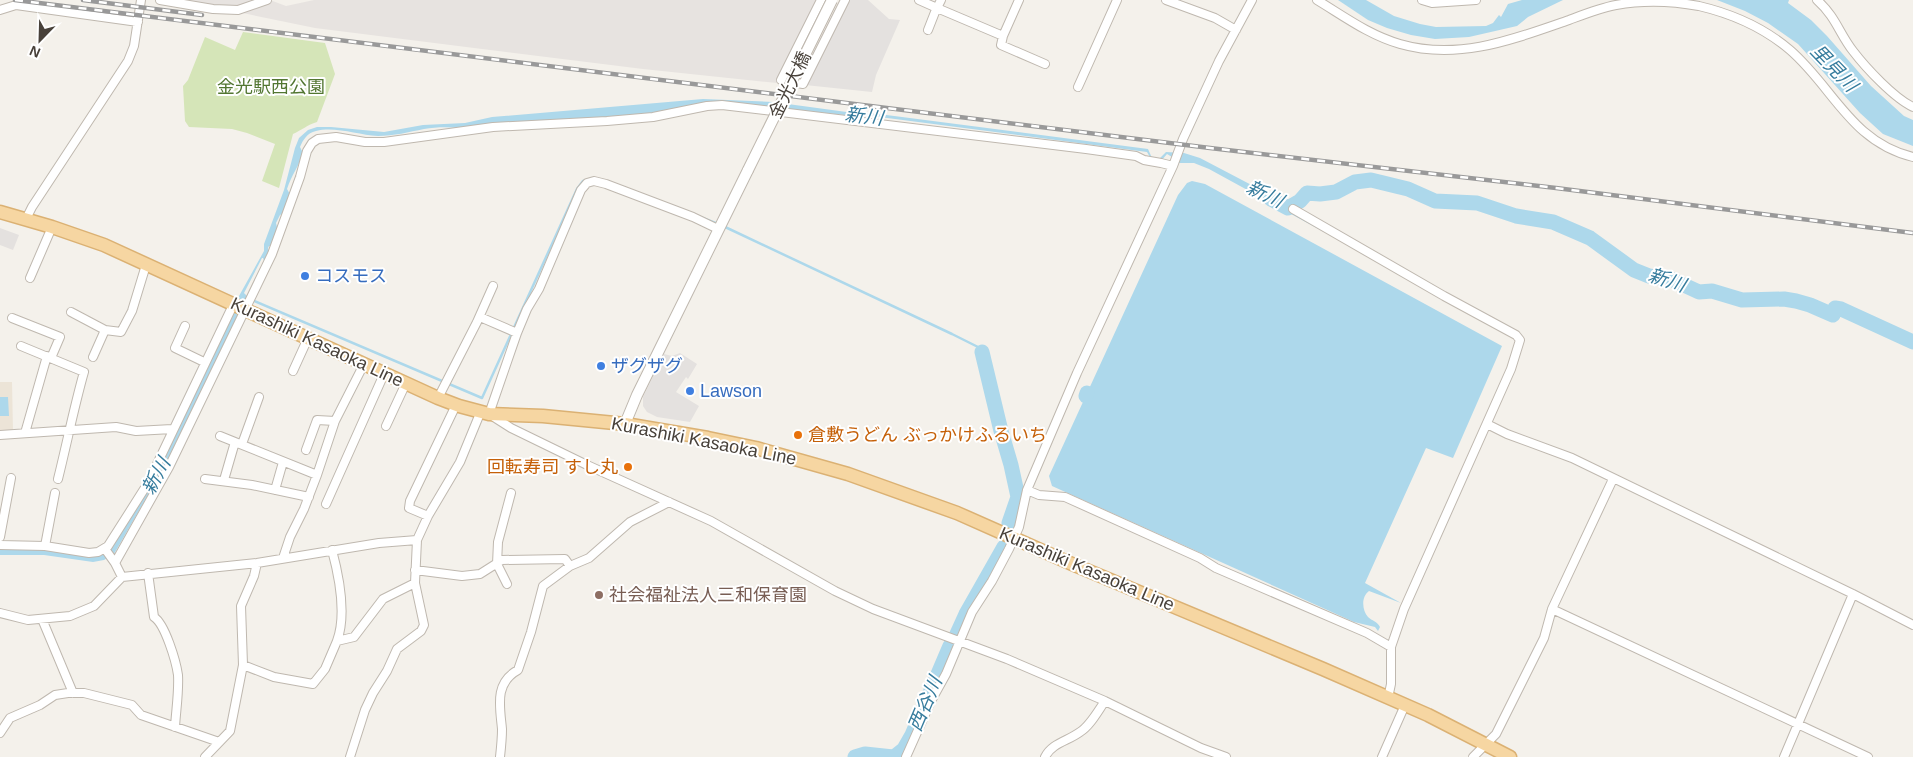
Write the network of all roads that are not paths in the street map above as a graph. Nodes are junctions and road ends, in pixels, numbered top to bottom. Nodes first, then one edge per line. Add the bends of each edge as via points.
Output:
1 (141, 0) edge
2 (160, 0) edge
3 (267, 0) edge
4 (821, 0) edge
5 (832, 0) edge
6 (845, 0) edge
7 (919, 0) edge
8 (1020, 0) edge
9 (1116, 0) edge
10 (1166, 0) edge
11 (1252, 0) edge
12 (1317, 0) edge
13 (1422, 0) edge
14 (1476, 0) edge
15 (1817, 0) edge
16 (1702, 4) edge
17 (938, 5) edge
18 (0, 10) edge
19 (138, 22) junction
20 (928, 30) dead end
21 (1236, 30) junction
22 (1003, 36) junction
23 (1044, 64) dead end
24 (1078, 87) dead end
25 (1913, 107) edge
26 (1913, 157) edge
27 (1172, 166) junction
28 (1293, 208) dead end
29 (0, 212) edge
30 (26, 219) junction
31 (52, 226) junction
32 (720, 226) junction
33 (146, 264) junction
34 (30, 278) dead end
35 (494, 286) dead end
36 (234, 303) junction
37 (246, 309) junction
38 (71, 312) dead end
39 (480, 317) junction
40 (12, 318) dead end
41 (185, 326) dead end
42 (105, 330) junction
43 (516, 333) junction
44 (308, 338) junction
45 (22, 346) dead end
46 (49, 357) junction
47 (93, 357) dead end
48 (204, 362) junction
49 (364, 364) junction
50 (293, 371) dead end
51 (384, 374) junction
52 (406, 383) junction
53 (259, 396) dead end
54 (438, 398) junction
55 (456, 405) junction
56 (485, 412) junction
57 (335, 421) junction
58 (624, 424) junction
59 (1487, 424) junction
60 (386, 426) dead end
61 (71, 430) junction
62 (172, 430) junction
63 (26, 433) junction
64 (0, 435) edge
65 (220, 436) dead end
66 (238, 443) junction
67 (306, 450) dead end
68 (283, 462) junction
69 (317, 475) junction
70 (11, 478) dead end
71 (58, 478) dead end
72 (205, 478) dead end
73 (1613, 479) junction
74 (224, 480) junction
75 (275, 490) junction
76 (1027, 490) junction
77 (511, 492) dead end
78 (55, 493) dead end
79 (309, 497) junction
80 (669, 502) junction
81 (326, 504) dead end
82 (428, 516) junction
83 (0, 536) edge
84 (1014, 537) junction
85 (417, 540) junction
86 (0, 545) edge
87 (45, 546) junction
88 (105, 549) junction
89 (332, 550) junction
90 (283, 558) junction
91 (115, 563) junction
92 (257, 563) junction
93 (497, 564) junction
94 (570, 566) junction
95 (415, 570) junction
96 (148, 573) junction
97 (122, 577) junction
98 (415, 583) junction
99 (507, 584) dead end
100 (1853, 594) junction
101 (1552, 609) junction
102 (0, 613) edge
103 (42, 619) junction
104 (1913, 625) edge
105 (337, 641) junction
106 (959, 642) junction
107 (1391, 647) junction
108 (243, 665) junction
109 (73, 693) junction
110 (1388, 698) junction
111 (1105, 701) junction
112 (1405, 705) junction
113 (1799, 724) junction
114 (175, 727) junction
115 (0, 734) edge
116 (219, 742) junction
117 (1486, 745) junction
118 (1201, 748) junction
119 (205, 757) edge
120 (350, 757) edge
121 (500, 757) edge
122 (906, 757) edge
123 (1045, 757) edge
124 (1197, 757) edge
125 (1226, 757) edge
126 (1382, 757) edge
127 (1472, 757) edge
128 (1510, 757) edge
129 (1784, 757) edge
130 (1868, 757) edge

1 - 19 street
2 - 3 street via 238,10
4 - 6 street via 781,80 803,84
5 - 32 street, 金光大橋, bridge
7 - 17 street
8 - 22 street
9 - 24 street
10 - 21 street via 1215,18
11 - 21 street
12 - 16 street via 1385,39 1418,48 1451,50 1492,45 1616,5
13 - 14 street via 1432,3
15 - 25 street via 1830,11 1852,50 1881,82
16 - 26 street via 1747,22 1777,40 1804,65 1860,129 1884,146
17 - 20 street
17 - 22 street
18 - 19 street via 16,6
19 - 30 street via 128,61
21 - 27 street
22 - 23 street via 1000,45
27 - 37 street via 1136,156 1086,149 722,106 607,121 493,127 384,142 326,137 312,143 307,152 272,254
27 - 76 street
28 - 59 street via 1516,335 1520,340 1511,369
29 - 30 main road, Kurashiki Kasaoka Line
30 - 31 main road, Kurashiki Kasaoka Line
31 - 33 main road, Kurashiki Kasaoka Line
31 - 34 street
32 - 43 street via 606,184 587,183
32 - 58 street, 金光大橋
33 - 36 main road, Kurashiki Kasaoka Line
33 - 42 street via 132,311 121,332
35 - 39 street
36 - 37 main road, Kurashiki Kasaoka Line
36 - 48 street
37 - 44 main road, Kurashiki Kasaoka Line
37 - 91 street via 170,467
38 - 42 street
39 - 43 street
39 - 54 street
40 - 46 street via 60,337
41 - 48 street via 175,348
42 - 47 street
43 - 56 street
44 - 49 main road, Kurashiki Kasaoka Line
44 - 50 street
45 - 46 street
46 - 61 street via 84,372 73,408
46 - 63 street
48 - 62 street
49 - 51 main road, Kurashiki Kasaoka Line
49 - 57 street
51 - 52 main road, Kurashiki Kasaoka Line
51 - 81 street
52 - 54 main road, Kurashiki Kasaoka Line
52 - 60 street
53 - 66 street
54 - 55 main road, Kurashiki Kasaoka Line
55 - 56 main road, Kurashiki Kasaoka Line
55 - 82 street via 410,501 410,508
56 - 58 main road, Kurashiki Kasaoka Line
56 - 80 street via 511,428
56 - 82 street
57 - 67 street via 317,420
57 - 69 street
58 - 84 main road, Kurashiki Kasaoka Line via 804,460 892,489
59 - 73 street via 1572,458
59 - 107 street via 1404,609
61 - 62 street via 116,427 136,431
61 - 63 street
61 - 71 street
62 - 88 street via 148,483
63 - 64 street
65 - 66 street
66 - 68 street
66 - 74 street
68 - 69 street
68 - 75 street
69 - 79 street
70 - 83 street
72 - 74 street
73 - 100 street
73 - 101 street
74 - 75 street
75 - 79 street
76 - 84 street
76 - 107 street via 1039,495 1065,497 1216,568 1367,633
77 - 93 street via 498,542
78 - 87 street
79 - 90 street
80 - 94 street via 630,522 589,558
80 - 106 street via 729,531 843,595
82 - 85 street
84 - 106 street
84 - 110 main road, Kurashiki Kasaoka Line
85 - 89 street
85 - 95 street
86 - 87 street
87 - 88 street via 89,553
88 - 91 street
89 - 90 street
89 - 105 street via 339,577
90 - 92 street
91 - 97 street
92 - 96 street
92 - 108 street via 241,606
93 - 94 street via 502,560 565,559
93 - 95 street via 480,574 462,576
93 - 99 street
94 - 121 street via 543,586 518,670 510,674 499,695
95 - 98 street
96 - 97 street
96 - 114 street via 154,617 166,634 178,675
97 - 103 street via 94,606 70,616
98 - 105 street via 383,599 354,637
98 - 120 street via 424,624 421,631 397,650 365,710
100 - 104 street
100 - 113 street
101 - 113 street
101 - 117 street via 1544,638 1496,734
102 - 103 street via 28,620
103 - 109 street
105 - 108 street via 325,669 312,684 274,677
106 - 111 street via 1008,659
106 - 122 street
107 - 110 street
108 - 116 street via 230,731
109 - 114 street via 132,705 141,715
109 - 115 street via 55,696 10,718
110 - 112 main road, Kurashiki Kasaoka Line
111 - 118 street
111 - 123 street via 1081,732 1062,741
112 - 117 main road, Kurashiki Kasaoka Line
112 - 126 street
113 - 129 street
113 - 130 street
114 - 116 street
116 - 119 street
117 - 127 street
117 - 128 main road, Kurashiki Kasaoka Line
118 - 124 street
118 - 125 street

